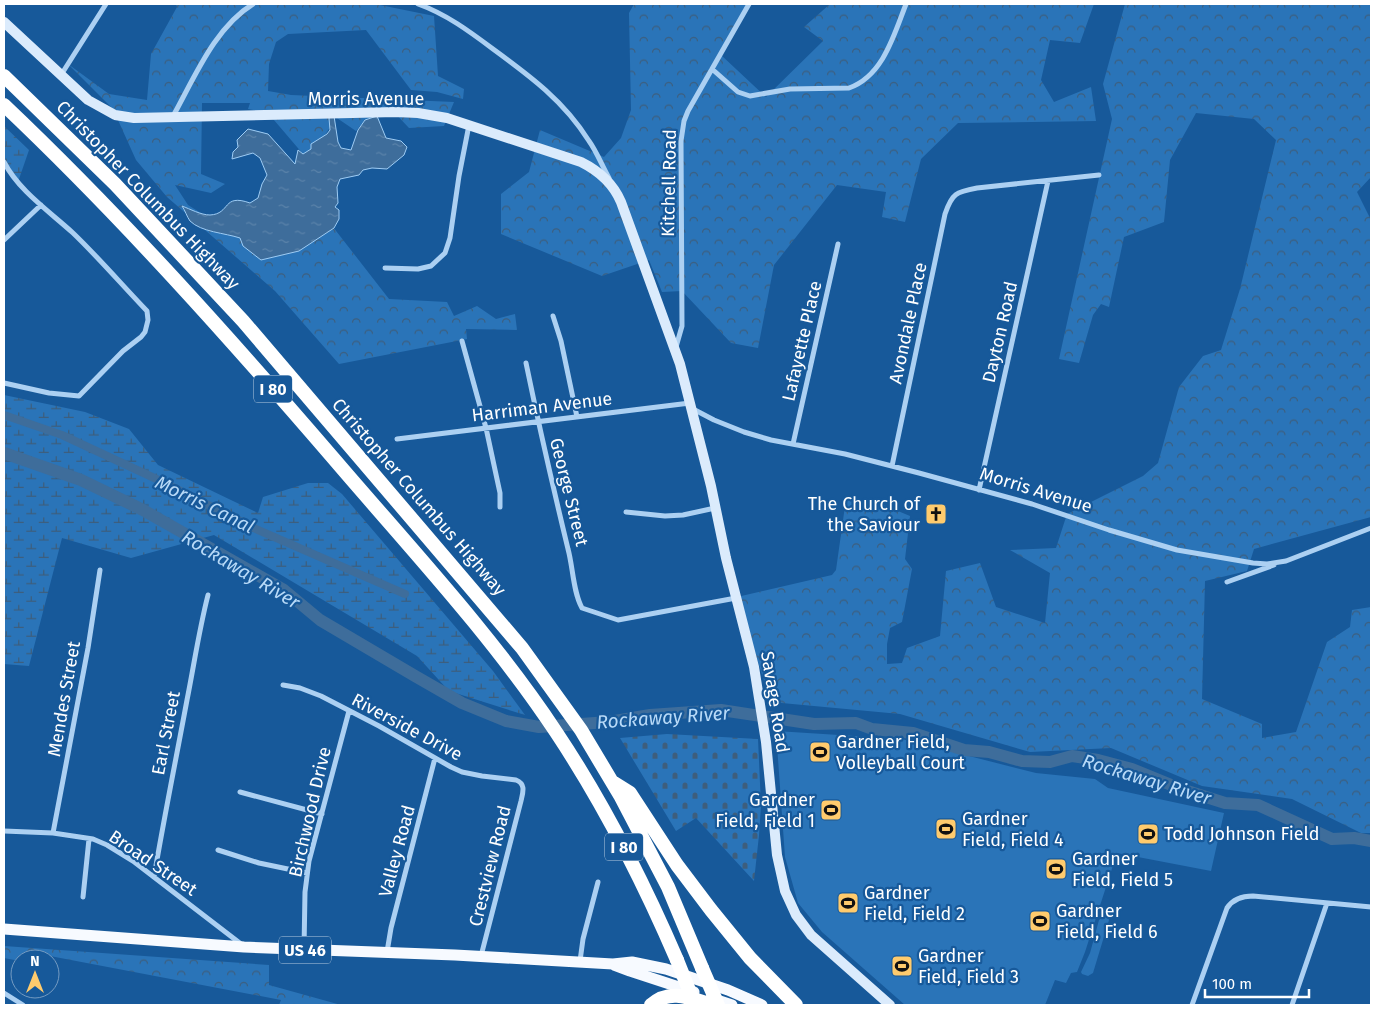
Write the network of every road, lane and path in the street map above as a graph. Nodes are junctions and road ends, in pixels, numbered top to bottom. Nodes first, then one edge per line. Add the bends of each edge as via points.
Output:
1 (99, 4) edge
2 (253, 4) edge
3 (418, 4) edge
4 (749, 4) edge
5 (906, 4) edge
6 (105, 5) edge
7 (4, 22) edge
8 (712, 69) junction
9 (4, 76) edge
10 (61, 76) junction
11 (4, 105) edge
12 (172, 118) junction
13 (470, 125) junction
14 (4, 162) edge
15 (1099, 175) dead end
16 (1048, 181) junction
17 (614, 188) junction
18 (41, 205) junction
19 (4, 240) edge
20 (838, 244) dead end
21 (385, 268) dead end
22 (553, 316) dead end
23 (462, 341) dead end
24 (675, 350) junction
25 (526, 363) dead end
26 (681, 368) joint
27 (4, 383) edge
28 (691, 406) junction
29 (577, 417) junction
30 (538, 422) junction
31 (486, 428) junction
32 (396, 439) dead end
33 (793, 444) junction
34 (892, 466) junction
35 (979, 490) junction
36 (500, 507) dead end
37 (716, 508) junction
38 (626, 512) dead end
39 (1371, 528) edge
40 (1286, 561) junction
41 (100, 570) dead end
42 (1227, 582) dead end
43 (208, 595) dead end
44 (737, 598) junction
45 (283, 685) dead end
46 (349, 711) junction
47 (435, 758) junction
48 (613, 782) junction
49 (521, 783) joint
50 (240, 792) dead end
51 (322, 814) junction
52 (4, 831) edge
53 (53, 833) junction
54 (89, 839) junction
55 (218, 850) dead end
56 (308, 873) junction
57 (154, 877) junction
58 (598, 882) dead end
59 (83, 897) dead end
60 (1327, 903) junction
61 (1371, 907) edge
62 (4, 930) edge
63 (244, 947) junction
64 (304, 950) junction
65 (387, 952) junction
66 (481, 956) junction
67 (580, 961) junction
68 (613, 964) junction
69 (4, 994) edge
70 (23, 1005) edge
71 (650, 1005) edge
72 (695, 1005) edge
73 (712, 1005) edge
74 (718, 1005) edge
75 (732, 1005) edge
76 (762, 1005) edge
77 (796, 1005) edge
78 (890, 1005) edge
79 (1192, 1005) edge
80 (1292, 1005) edge

1 - 6 street
2 - 12 street via 234,17 218,36
3 - 17 street via 460,24 540,84 586,136
4 - 8 street, Kitchell Road
5 - 8 street via 893,40 873,72 858,85 790,89 750,96 738,92
6 - 10 street
7 - 10 street, Morris Avenue
8 - 24 street, Kitchell Road via 688,111 682,133 682,326
9 - 48 highway, Christopher Columbus Highway / I 80 via 115,184 243,321 498,618 560,699
10 - 12 street, Morris Avenue via 88,100 115,115
11 - 72 highway, I 80, bridge via 131,231 214,321 458,604 525,688 560,739 638,873
12 - 13 street, Morris Avenue via 396,112 434,115
13 - 17 street, Morris Avenue via 581,162
13 - 21 street via 445,253 431,266
14 - 18 street via 10,174
15 - 16 street
16 - 34 street, Avondale Place via 960,191 949,202
16 - 35 street, Dayton Road
17 - 24 street, Morris Avenue
18 - 19 street
18 - 27 street via 74,234 147,310 148,326 141,337 79,396
20 - 33 street, Lafayette Place
22 - 29 street
23 - 31 street
24 - 26 street, Morris Avenue
25 - 30 street, George Street
26 - 28 street, Savage Road
28 - 29 street, Harriman Avenue
28 - 33 street, Morris Avenue via 744,432
28 - 37 street, Savage Road
29 - 30 street, Harriman Avenue
30 - 31 street, Harriman Avenue
30 - 44 street, George Street via 582,608 618,620
31 - 32 street, Harriman Avenue
31 - 36 street
33 - 34 street, Morris Avenue
34 - 35 street, Morris Avenue
35 - 40 street, Morris Avenue via 1177,550 1253,563
37 - 38 street via 666,516
37 - 44 street, Savage Road
39 - 40 street, Morris Avenue
40 - 42 street
41 - 53 street, Mendes Street
43 - 57 street, Earl Street
44 - 78 street, Savage Road via 758,682 777,855 790,903 812,935
45 - 46 street, Riverside Drive via 300,688
46 - 47 street, Riverside Drive
46 - 51 street, Birchwood Drive
47 - 49 street, Riverside Drive via 462,772
47 - 65 street, Valley Road via 390,928
48 - 74 highway, Christopher Columbus Highway / I 80, bridge via 668,888
48 - 77 highway via 630,793 711,910 750,958
49 - 66 street, Crestview Road via 521,801
50 - 51 street
51 - 56 street, Birchwood Drive
52 - 53 street, Broad Street
53 - 54 street, Broad Street
54 - 57 street, Broad Street via 107,845
54 - 59 street
55 - 56 street
56 - 64 street, Birchwood Drive
57 - 63 street, Broad Street
58 - 67 street
60 - 61 street
60 - 79 street via 1253,896 1237,898 1230,903
60 - 80 street
62 - 63 main road, US 46
63 - 64 main road, US 46
64 - 65 main road, US 46
65 - 66 main road, US 46
66 - 67 main road, US 46
67 - 68 main road, US 46
68 - 75 main road, US 46
68 - 76 main road, US 46 via 632,962 666,969
69 - 70 street
71 - 73 highway via 676,995

